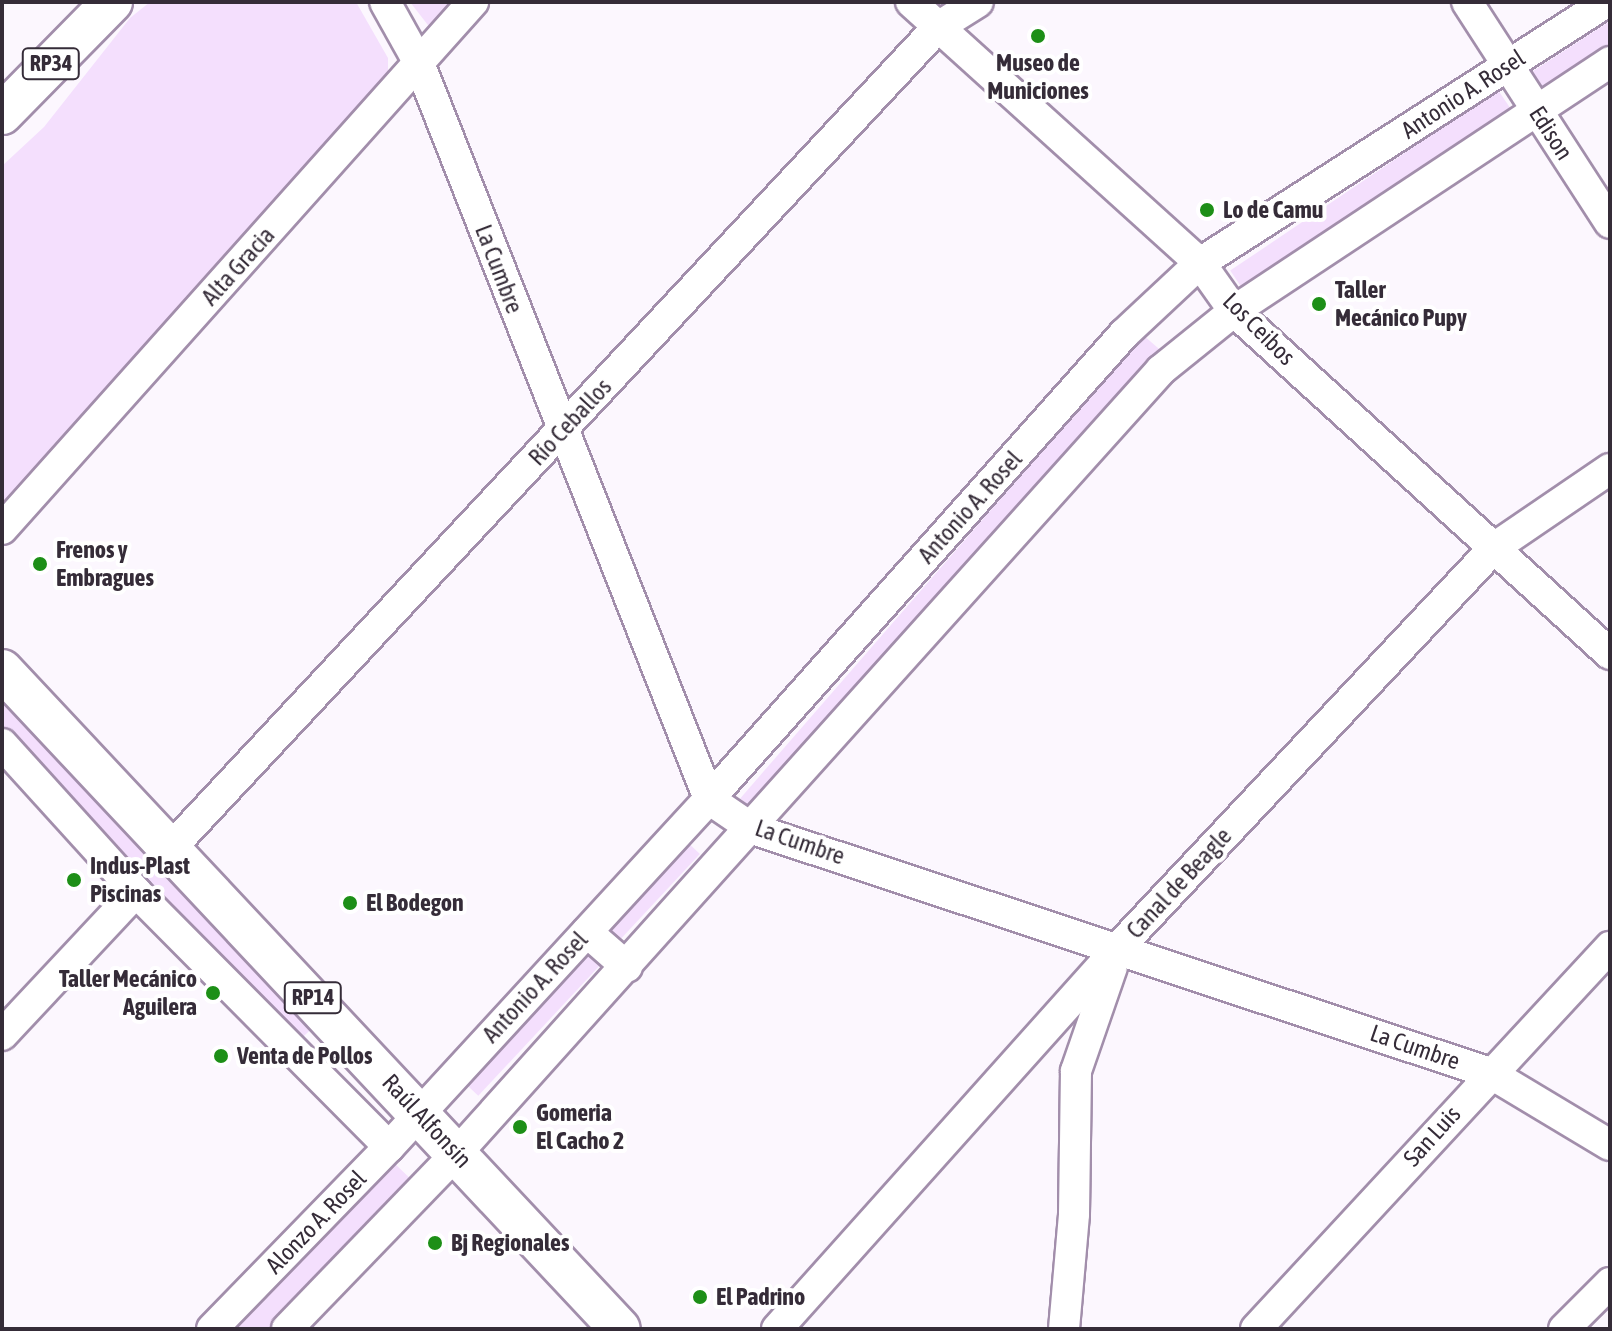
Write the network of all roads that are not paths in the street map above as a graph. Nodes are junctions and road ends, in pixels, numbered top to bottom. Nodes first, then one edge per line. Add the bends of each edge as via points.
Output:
1 (86, 2) edge
2 (112, 2) edge
3 (385, 2) edge
4 (473, 2) edge
5 (911, 2) edge
6 (978, 2) edge
7 (1467, 2) edge
8 (1607, 2) edge
9 (938, 27) junction
10 (1610, 62) edge
11 (419, 63) junction
12 (1507, 66) junction
13 (2, 87) edge
14 (1536, 109) junction
15 (2, 114) edge
16 (1610, 223) edge
17 (1200, 263) junction
18 (1234, 311) junction
19 (561, 431) junction
20 (1610, 469) edge
21 (2, 529) edge
22 (1494, 548) junction
23 (1610, 654) edge
24 (2, 670) edge
25 (2, 744) edge
26 (709, 799) junction
27 (753, 829) junction
28 (169, 850) junction
29 (136, 892) junction
30 (587, 932) junction
31 (1120, 946) junction
32 (1610, 947) edge
33 (627, 967) junction
34 (2, 1035) edge
35 (1490, 1073) junction
36 (419, 1113) junction
37 (1610, 1145) edge
38 (389, 1147) junction
39 (457, 1153) junction
40 (1610, 1283) edge
41 (212, 1329) edge
42 (287, 1329) edge
43 (620, 1329) edge
44 (777, 1329) edge
45 (1064, 1329) edge
46 (1256, 1329) edge
47 (1564, 1329) edge

1 - 13 main road, RP34
2 - 15 main road, RP34
3 - 11 street, La Cumbre
4 - 11 street, Alta Gracia
5 - 9 street, Los Ceibos
6 - 9 street, Río Ceballos
7 - 12 street, Edison
8 - 12 street, Antonio A. Rosel
9 - 17 street, Los Ceibos
9 - 19 street, Río Ceballos
10 - 14 street
11 - 19 street, La Cumbre
11 - 21 street, Alta Gracia
12 - 14 street, Edison
12 - 17 street, Antonio A. Rosel
14 - 16 street, Edison
14 - 18 street
17 - 18 street, Los Ceibos
17 - 26 street, Antonio A. Rosel via 1124,334
18 - 22 street, Los Ceibos
18 - 27 street via 1161,370
19 - 26 street, La Cumbre
19 - 28 street, Río Ceballos
20 - 22 street, Canal de Beagle
22 - 23 street, Los Ceibos
22 - 31 street, Canal de Beagle
24 - 28 main road, Raúl Alfonsín / RP14
25 - 29 street
26 - 27 street, La Cumbre
26 - 30 street, Antonio A. Rosel
27 - 31 street, La Cumbre
27 - 33 street
28 - 36 main road, Raúl Alfonsín / RP14
29 - 34 street
29 - 38 street
30 - 33 street
30 - 36 street, Antonio A. Rosel
31 - 35 street, La Cumbre
31 - 44 street, Canal de Beagle
31 - 45 street via 1076,1071 1074,1214
32 - 35 street, San Luis
33 - 39 street
35 - 37 street, La Cumbre
35 - 46 street, San Luis
36 - 38 street, Alonzo A. Rosel
36 - 39 main road, Raúl Alfonsín / RP14
38 - 41 street, Alonzo A. Rosel
39 - 42 street
39 - 43 main road, Raúl Alfonsín / RP14
40 - 47 street

